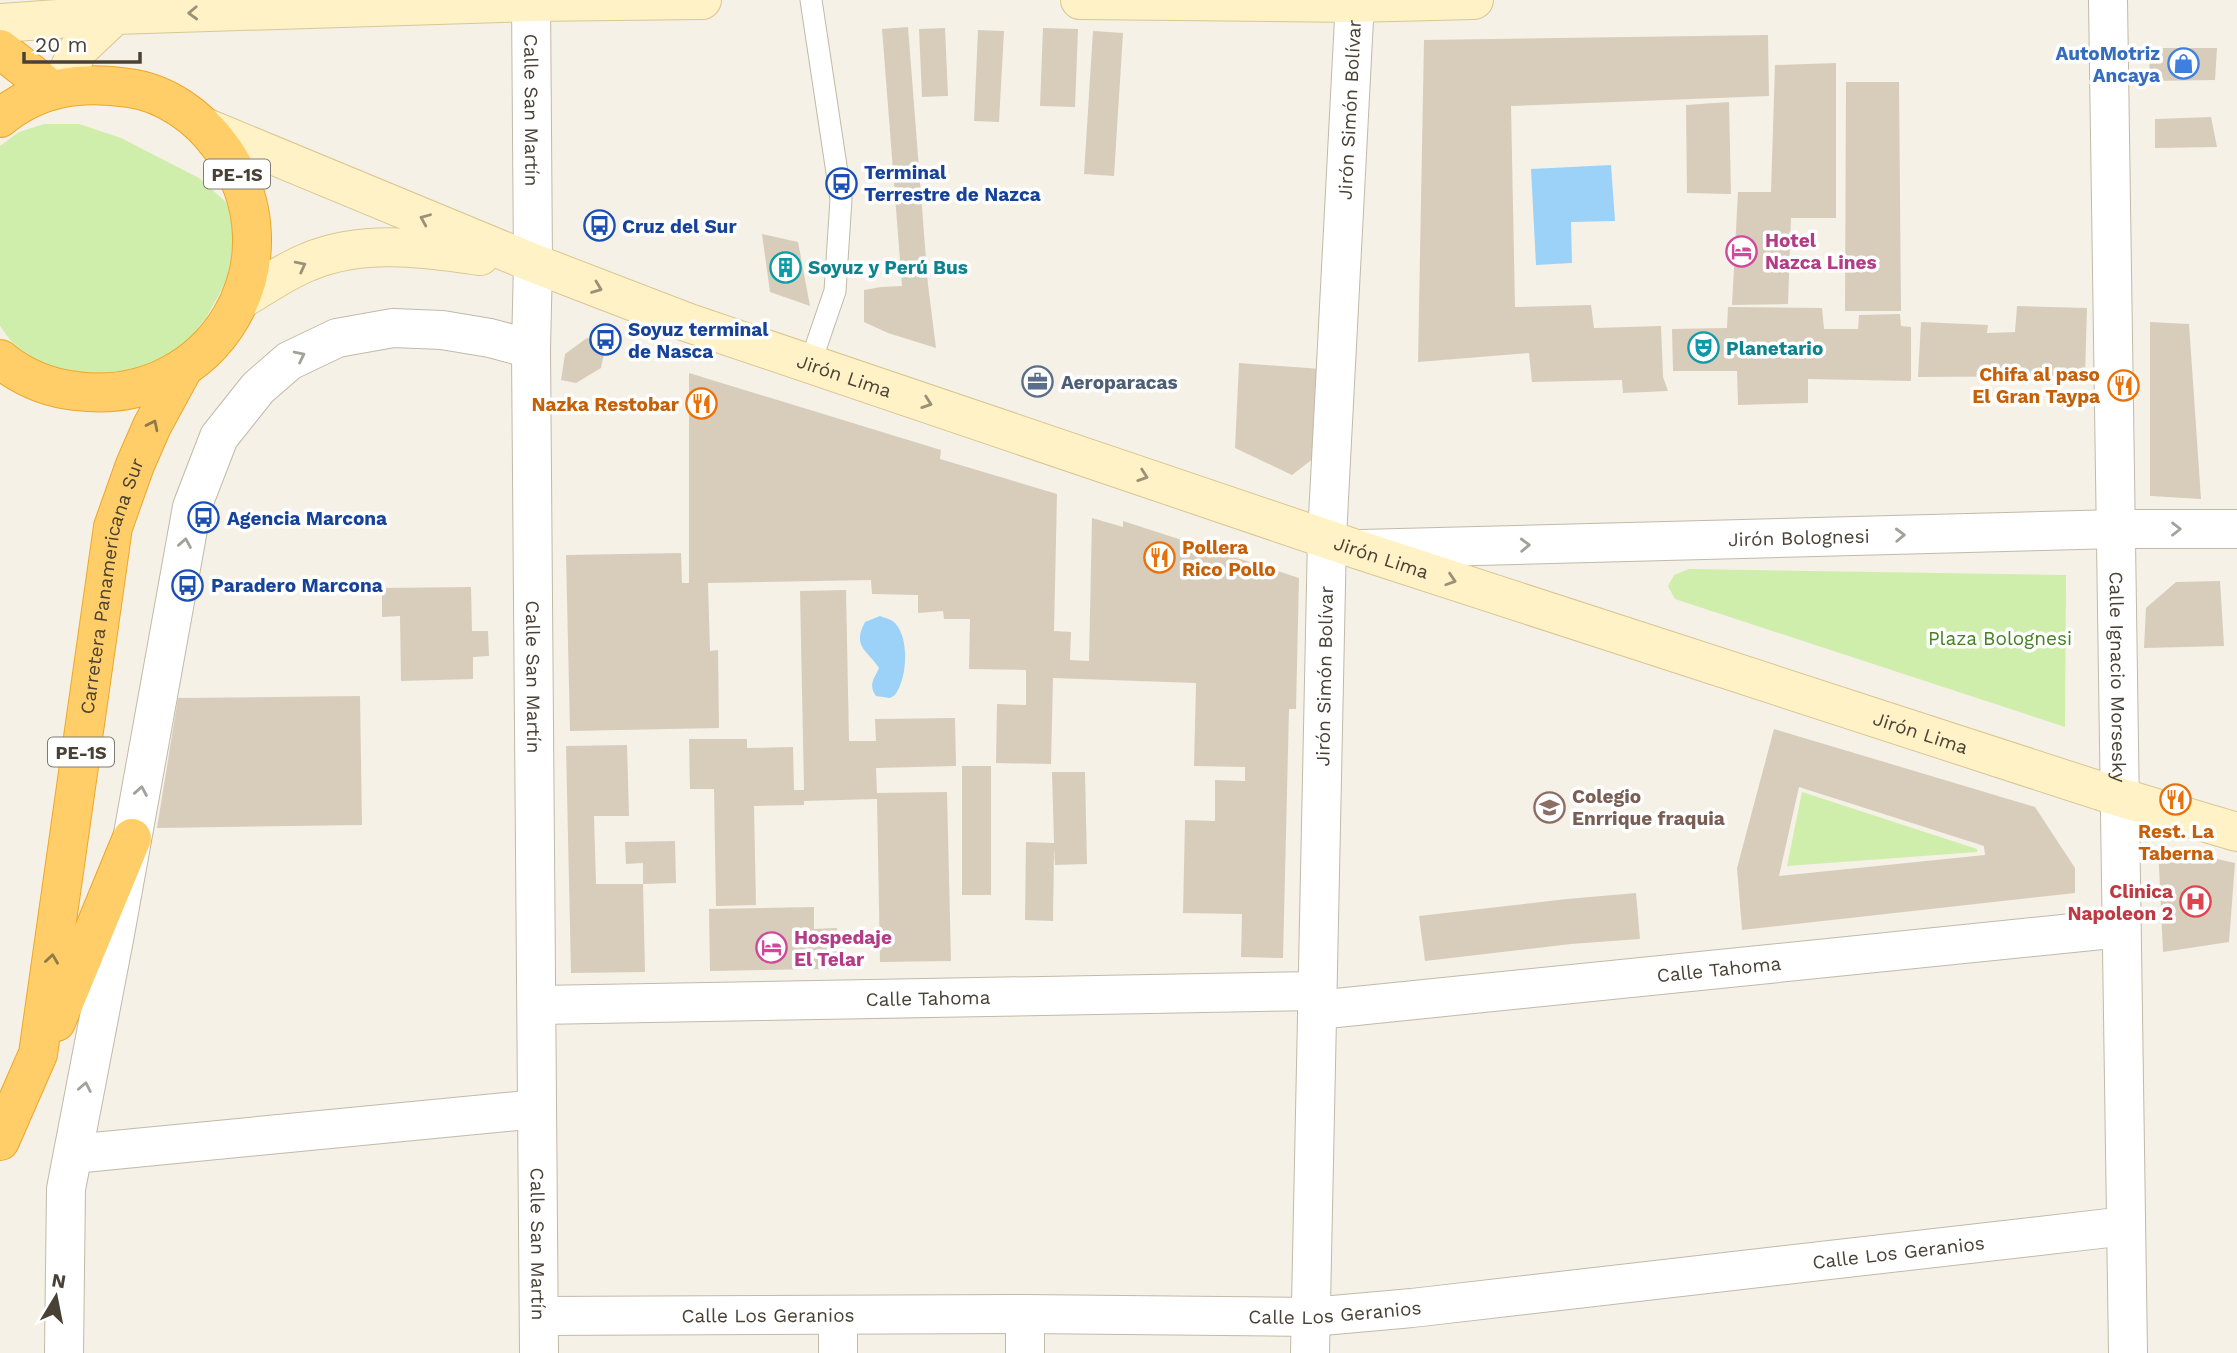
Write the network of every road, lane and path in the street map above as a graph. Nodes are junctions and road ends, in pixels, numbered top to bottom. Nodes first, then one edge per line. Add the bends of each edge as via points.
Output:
1 (702, 0) edge
2 (811, 0) edge
3 (1080, 0) edge
4 (1474, 0) edge
5 (2108, 0) edge
6 (531, 1) edge
7 (1355, 1) edge
8 (116, 15) junction
9 (0, 23) edge
10 (0, 50) edge
11 (56, 89) junction
12 (0, 118) edge
13 (207, 128) junction
14 (533, 264) junction
15 (242, 299) junction
16 (531, 349) junction
17 (0, 359) edge
18 (810, 364) junction
19 (183, 369) junction
20 (2117, 529) junction
21 (2237, 530) edge
22 (1343, 543) junction
23 (2119, 797) junction
24 (2237, 832) edge
25 (132, 838) junction
26 (2122, 928) junction
27 (1317, 1001) junction
28 (538, 1005) junction
29 (38, 1054) junction
30 (537, 1109) junction
31 (0, 1141) edge
32 (73, 1154) junction
33 (2126, 1226) junction
34 (1025, 1314) junction
35 (539, 1316) junction
36 (838, 1316) junction
37 (1310, 1335) edge
38 (64, 1353) edge
39 (539, 1353) edge
40 (838, 1353) edge
41 (1025, 1353) edge
42 (2128, 1353) edge

1 - 6 street
2 - 18 lane via 841,200 835,291
3 - 7 street
4 - 7 street
5 - 20 street, Calle Ignacio Morsesky
6 -> 8 street
6 - 14 street, Calle San Martín
7 - 22 street, Jirón Simón Bolívar
8 - 9 street
8 - 11 street via 78,50
10 - 11 highway
11 - 12 highway, PE-1S via 13,107
11 - 13 highway, PE-1S via 99,83 138,89 175,104
14 -> 13 street, Jirón Lima
13 - 15 highway, PE-1S via 234,165 250,208 253,254
15 -> 14 street, Jirón Lima via 308,262 351,250 432,249
14 - 16 street, Calle San Martín
14 -> 18 street, Jirón Lima
15 - 19 highway, PE-1S via 218,338
25 -> 16 street via 192,508 219,437 258,388 289,361 337,338 393,328 442,330
16 - 28 street, Calle San Martín
17 - 19 highway, PE-1S via 15,371 55,388 99,394 143,388
18 -> 22 street, Jirón Lima
29 -> 19 highway, Carretera Panamericana Sur / PE-1S via 113,527 152,426
20 -> 21 street, Jirón Bolognesi
22 -> 20 street, Jirón Bolognesi
20 - 23 street, Calle Ignacio Morsesky
22 -> 23 street, Jirón Lima
22 - 27 street, Jirón Simón Bolívar
23 - 24 street, Jirón Lima
23 - 26 street, Calle Ignacio Morsesky
25 - 29 highway via 63,1009
32 -> 25 street
26 - 27 street, Calle Tahoma
26 - 33 street, Calle Ignacio Morsesky
27 - 28 street, Calle Tahoma
27 - 37 street, Jirón Simón Bolívar
28 - 30 street, Calle San Martín
29 - 31 highway, Carretera Panamericana Sur / PE-1S
30 - 32 street
30 - 35 street, Calle San Martín
32 - 38 street via 66,1189
33 - 37 street, Calle Los Geranios via 1412,1308
33 - 42 street, Calle Ignacio Morsesky
34 - 36 street, Calle Los Geranios
34 - 37 street, Calle Los Geranios
34 - 41 street
35 - 36 street, Calle Los Geranios
35 - 39 street, Calle San Martín
36 - 40 street

